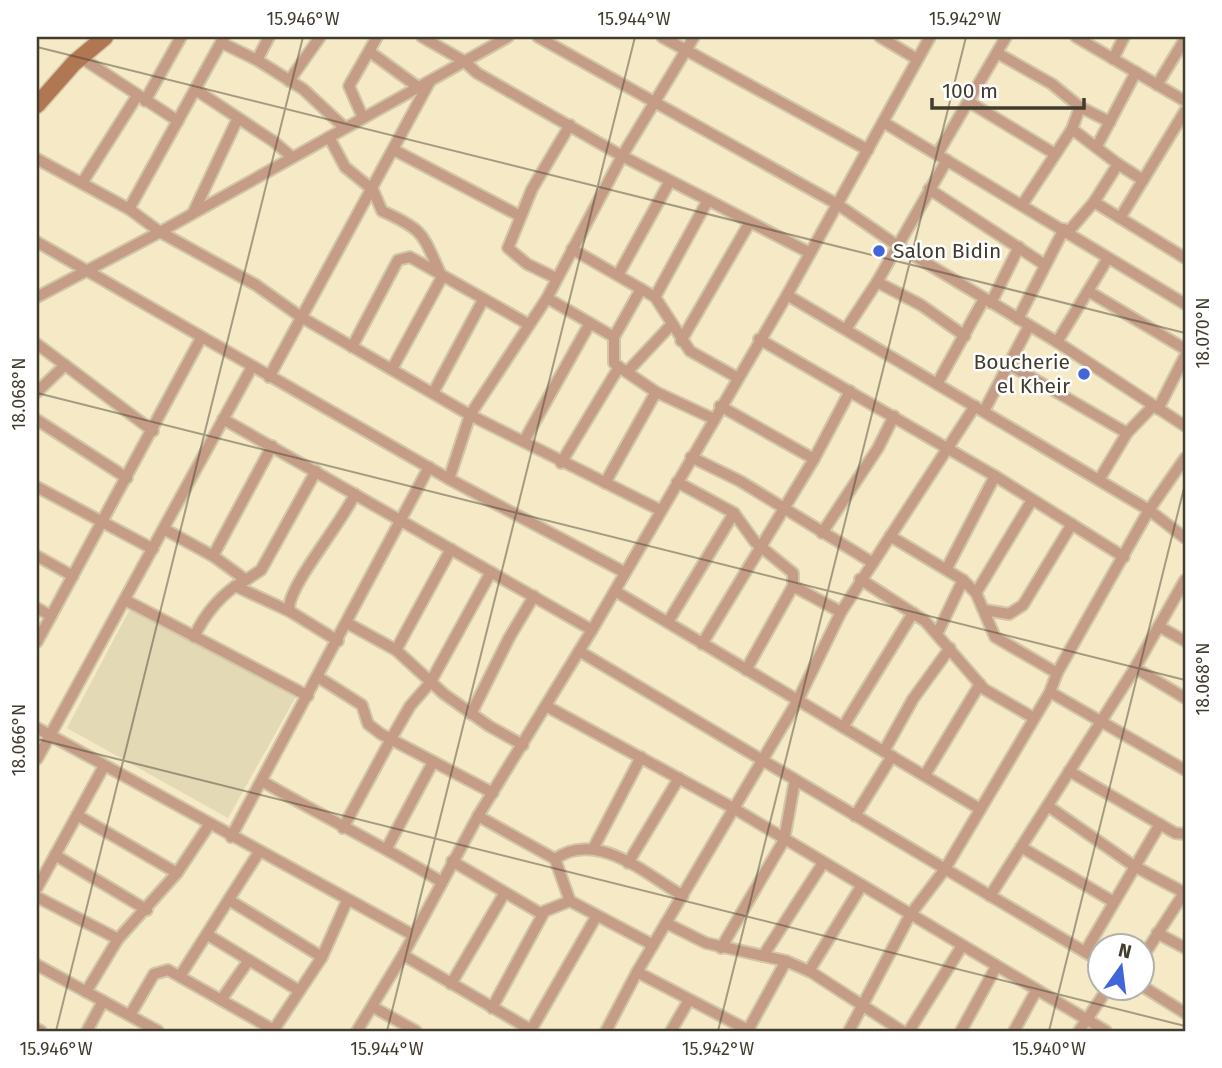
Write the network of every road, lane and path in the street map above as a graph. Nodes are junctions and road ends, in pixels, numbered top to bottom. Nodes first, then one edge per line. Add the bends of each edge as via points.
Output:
1 (181, 37) edge
2 (270, 37) edge
3 (320, 37) edge
4 (377, 37) edge
5 (422, 37) edge
6 (508, 37) edge
7 (538, 37) edge
8 (662, 37) edge
9 (694, 37) edge
10 (880, 37) edge
11 (930, 37) edge
12 (1006, 37) edge
13 (1076, 37) edge
14 (1124, 37) edge
15 (97, 38) edge
16 (1185, 39) edge
17 (223, 40) edge
18 (686, 50) junction
19 (370, 52) junction
20 (997, 53) junction
21 (80, 57) junction
22 (917, 59) junction
23 (1113, 59) junction
24 (257, 60) junction
25 (464, 61) junction
26 (1136, 72) junction
27 (431, 80) junction
28 (289, 81) junction
29 (1157, 85) junction
30 (418, 87) junction
31 (196, 90) junction
32 (141, 99) junction
33 (1185, 101) edge
34 (657, 102) junction
35 (969, 102) junction
36 (37, 105) edge
37 (1080, 107) junction
38 (1185, 111) edge
39 (238, 118) junction
40 (363, 118) junction
41 (178, 121) junction
42 (883, 122) junction
43 (1110, 122) junction
44 (570, 125) junction
45 (345, 128) junction
46 (1072, 129) junction
47 (329, 137) junction
48 (1097, 146) junction
49 (394, 150) junction
50 (867, 150) junction
51 (1055, 154) junction
52 (622, 156) junction
53 (292, 157) junction
54 (943, 157) junction
55 (37, 159) edge
56 (1118, 164) junction
57 (1143, 180) junction
58 (670, 181) junction
59 (82, 183) junction
60 (929, 189) junction
61 (373, 190) junction
62 (708, 200) junction
63 (1094, 202) junction
64 (837, 204) junction
65 (1022, 205) junction
66 (129, 209) junction
67 (194, 211) junction
68 (520, 216) junction
69 (1120, 218) junction
70 (750, 222) junction
71 (1066, 230) junction
72 (160, 232) junction
73 (37, 242) edge
74 (898, 246) junction
75 (1019, 247) junction
76 (572, 249) junction
77 (810, 253) junction
78 (1108, 258) junction
79 (1185, 258) edge
80 (1045, 265) junction
81 (86, 270) junction
82 (618, 275) junction
83 (442, 277) junction
84 (556, 278) junction
85 (877, 282) junction
86 (640, 289) junction
87 (1088, 291) junction
88 (787, 295) junction
89 (37, 297) edge
90 (655, 297) junction
91 (547, 298) junction
92 (483, 300) junction
93 (988, 301) junction
94 (1185, 304) edge
95 (301, 317) junction
96 (1018, 319) junction
97 (590, 323) junction
98 (528, 324) junction
99 (672, 324) junction
100 (1029, 326) junction
101 (846, 330) junction
102 (965, 336) junction
103 (614, 337) junction
104 (201, 338) junction
105 (759, 339) junction
106 (681, 341) junction
107 (1057, 342) junction
108 (37, 344) edge
109 (352, 347) junction
110 (1185, 349) edge
111 (1185, 356) edge
112 (65, 365) junction
113 (1010, 365) junction
114 (252, 368) junction
115 (392, 369) junction
116 (623, 370) junction
117 (269, 377) junction
118 (738, 378) junction
119 (937, 384) junction
120 (37, 391) edge
121 (850, 391) junction
122 (656, 392) junction
123 (433, 393) junction
124 (720, 406) junction
125 (1155, 407) junction
126 (979, 409) junction
127 (470, 415) junction
128 (894, 416) junction
129 (223, 419) junction
130 (714, 419) junction
131 (37, 420) edge
132 (1185, 426) edge
133 (153, 431) junction
134 (1127, 433) junction
135 (524, 442) junction
136 (272, 446) junction
137 (949, 449) junction
138 (691, 457) junction
139 (1185, 458) edge
140 (814, 459) junction
141 (561, 463) junction
142 (429, 467) junction
143 (316, 471) junction
144 (995, 476) junction
145 (127, 478) junction
146 (449, 479) junction
147 (1099, 480) junction
148 (677, 482) junction
149 (605, 483) junction
150 (37, 487) edge
151 (355, 494) junction
152 (1032, 500) junction
153 (660, 510) junction
154 (783, 510) junction
155 (1149, 510) junction
156 (734, 513) junction
157 (402, 521) junction
158 (103, 522) junction
159 (1072, 524) junction
160 (164, 529) junction
161 (822, 533) junction
162 (890, 536) junction
163 (1185, 538) edge
164 (761, 547) junction
165 (451, 548) junction
166 (153, 550) junction
167 (37, 556) edge
168 (213, 556) junction
169 (1124, 557) junction
170 (873, 563) junction
171 (947, 568) junction
172 (491, 572) junction
173 (624, 572) junction
174 (73, 576) junction
175 (860, 579) junction
176 (246, 580) junction
177 (964, 580) junction
178 (1184, 585) edge
179 (234, 586) junction
180 (793, 586) junction
181 (615, 591) junction
182 (976, 593) junction
183 (534, 596) junction
184 (125, 600) junction
185 (37, 608) edge
186 (985, 610) junction
187 (291, 612) junction
188 (841, 612) junction
189 (913, 613) junction
190 (51, 616) junction
191 (668, 622) junction
192 (347, 623) junction
193 (1160, 627) junction
194 (592, 630) junction
195 (937, 634) junction
196 (194, 637) junction
197 (338, 641) junction
198 (37, 642) edge
199 (1185, 642) edge
200 (702, 644) junction
201 (950, 648) junction
202 (396, 650) junction
203 (579, 652) junction
204 (1135, 668) junction
205 (746, 670) junction
206 (1057, 673) junction
207 (318, 677) junction
208 (430, 683) junction
209 (980, 684) junction
210 (1050, 692) junction
211 (308, 696) junction
212 (1185, 698) edge
213 (798, 700) junction
214 (547, 706) junction
215 (471, 714) junction
216 (1034, 718) junction
217 (1100, 721) junction
218 (843, 726) junction
219 (37, 728) edge
220 (50, 735) junction
221 (391, 739) junction
222 (523, 745) junction
223 (888, 753) junction
224 (641, 757) junction
225 (37, 759) edge
226 (763, 761) junction
227 (433, 762) junction
228 (104, 766) junction
229 (1185, 770) edge
230 (1069, 771) junction
231 (925, 775) junction
232 (679, 778) junction
233 (795, 780) junction
234 (262, 781) junction
235 (493, 793) junction
236 (1048, 806) junction
237 (735, 809) junction
238 (980, 809) junction
239 (77, 815) junction
240 (478, 816) junction
241 (855, 816) junction
242 (1160, 824) junction
243 (209, 825) junction
244 (343, 828) junction
245 (1185, 834) edge
246 (232, 837) junction
247 (784, 839) junction
248 (594, 847) junction
249 (1021, 847) junction
250 (387, 848) junction
251 (259, 852) junction
252 (55, 855) junction
253 (555, 859) junction
254 (452, 861) junction
255 (628, 863) junction
256 (823, 863) junction
257 (1134, 866) junction
258 (945, 869) junction
259 (177, 873) junction
260 (440, 881) junction
261 (862, 886) junction
262 (37, 888) edge
263 (1185, 893) edge
264 (504, 894) junction
265 (990, 895) junction
266 (683, 896) junction
267 (37, 897) edge
268 (229, 900) junction
269 (347, 901) junction
270 (570, 901) junction
271 (1112, 901) junction
272 (147, 909) junction
273 (543, 914) junction
274 (910, 915) junction
275 (596, 917) junction
276 (666, 923) junction
277 (1157, 933) joint
278 (208, 934) junction
279 (412, 936) junction
280 (118, 939) junction
281 (653, 945) junction
282 (962, 946) junction
283 (721, 947) junction
284 (1185, 948) edge
285 (1085, 952) joint
286 (403, 955) junction
287 (763, 956) junction
288 (322, 957) junction
289 (249, 960) junction
290 (786, 961) junction
291 (37, 965) edge
292 (996, 967) junction
293 (809, 971) junction
294 (637, 972) junction
295 (180, 976) junction
296 (451, 984) junction
297 (298, 990) junction
298 (1036, 991) junction
299 (86, 992) junction
300 (1156, 995) edge
301 (222, 1000) junction
302 (690, 1000) junction
303 (103, 1001) junction
304 (1098, 1002) edge
305 (863, 1006) junction
306 (373, 1007) junction
307 (492, 1008) junction
308 (1185, 1013) edge
309 (130, 1015) junction
310 (1086, 1019) junction
311 (87, 1031) edge
312 (159, 1031) edge
313 (274, 1031) edge
314 (357, 1031) edge
315 (416, 1031) edge
316 (532, 1031) edge
317 (606, 1031) edge
318 (671, 1031) edge
319 (749, 1031) edge
320 (849, 1031) edge
321 (902, 1031) edge
322 (909, 1031) edge
323 (961, 1031) edge
324 (1014, 1031) edge
325 (1079, 1031) edge
326 (1106, 1031) edge

1 - 32 street
2 - 24 street
3 - 28 street
4 - 19 street
5 - 25 street
6 - 25 street
7 - 34 street
8 - 18 street
9 - 18 street
10 - 22 street
11 - 22 street
12 - 20 street
13 - 23 street
14 - 23 street
15 - 21 street
16 - 29 street
17 - 24 street
17 - 31 street
18 - 34 street
18 - 50 street
19 - 30 street
19 - 40 street via 349,86
20 - 35 street
20 - 37 street
21 - 32 street
21 - 36 street
22 - 42 street
23 - 26 street
24 - 28 street
25 - 27 street
25 - 44 street via 477,73
26 - 29 street
26 - 43 street
27 - 30 street
27 - 49 street
28 - 45 street
29 - 33 street
30 - 40 street
31 - 39 street
31 - 41 street
32 - 41 street
32 - 59 street
34 - 52 street
34 - 64 street
35 - 51 street
35 - 54 street
37 - 43 street
37 - 46 street
38 - 57 street
39 - 53 street
39 - 67 street
40 - 45 street
41 - 66 street
42 - 50 street
42 - 54 street
43 - 48 street
44 - 52 street
44 - 68 street
45 - 47 street
46 - 48 street
46 - 51 street
47 - 53 street
47 - 61 street via 345,167
48 - 56 street
49 - 61 street
49 - 68 street
50 - 64 street
51 - 65 street
52 - 58 street
52 - 76 street
53 - 67 street
54 - 60 street
54 - 65 street
55 - 59 street
56 - 57 street
56 - 63 street
57 - 69 street
58 - 62 street
58 - 82 street
59 - 66 street
60 - 74 street
60 - 75 street
61 - 83 street via 382,211 407,222 425,237
61 - 95 street
62 - 70 street
62 - 90 street
63 - 69 street
63 - 71 street
64 - 74 street
64 - 77 street
65 - 71 street
66 - 72 street
67 - 72 street
68 - 84 street via 508,248
69 - 79 street
70 - 77 street
70 - 106 street
71 - 78 street
71 - 80 street
72 - 81 street
72 - 95 street via 256,285
73 - 81 street
74 - 85 street
74 - 93 street
75 - 80 street
75 - 93 street
76 - 82 street
76 - 84 street
77 - 88 street
78 - 87 street
78 - 94 street
80 - 96 street
81 - 89 street
81 - 104 street
82 - 86 street
83 - 92 street
83 - 109 street via 410,257 398,260
83 - 115 street
84 - 91 street
85 - 101 street
85 - 102 street
86 - 90 street
86 - 103 street
87 - 107 street
87 - 110 street
88 - 101 street
88 - 105 street
90 - 99 street
91 - 97 street
91 - 98 street
92 - 98 street
92 - 123 street
93 - 96 street
93 - 102 street
95 - 109 street
95 - 117 street
96 - 100 street
97 - 103 street
97 - 135 street
98 - 127 street
99 - 106 street
99 - 116 street
100 - 107 street
100 - 113 street
101 - 119 street
102 - 119 street
103 - 116 street via 614,363
104 - 114 street
104 - 133 street
105 - 118 street
105 - 121 street
106 - 118 street
107 - 125 street
108 - 112 street
109 - 115 street
111 - 125 street
112 - 120 street
112 - 133 street
113 - 126 street
113 - 134 street
114 - 117 street
114 - 129 street
115 - 123 street
116 - 122 street
116 - 141 street
117 - 142 street
118 - 124 street
119 - 126 street
121 - 128 street
121 - 140 street
122 - 130 street
122 - 149 street
123 - 127 street
124 - 130 street
124 - 140 street
125 - 132 street
125 - 134 street
126 - 137 street
126 - 147 street
127 - 135 street
127 - 146 street
128 - 137 street
128 - 161 street
129 - 136 street
129 - 160 street
130 - 138 street
131 - 145 street
133 - 145 street
134 - 147 street
135 - 141 street
136 - 143 street
136 - 168 street
137 - 144 street
137 - 162 street
138 - 148 street
138 - 154 street via 740,481
139 - 155 street
140 - 154 street
141 - 149 street
142 - 146 street
142 - 157 street
143 - 151 street
143 - 176 street via 261,570
144 - 152 street
144 - 171 street
145 - 158 street
146 - 173 street
147 - 155 street
148 - 153 street
148 - 156 street
149 - 153 street
150 - 158 street
151 - 157 street
151 - 187 street via 295,590 289,602
152 - 159 street
152 - 182 street
153 - 173 street
154 - 161 street
154 - 164 street
155 - 163 street
155 - 169 street
156 - 164 street
156 - 191 street
157 - 165 street
157 - 192 street
158 - 166 street
158 - 174 street
159 - 169 street
159 - 186 street via 1023,605 1009,614
160 - 166 street
160 - 168 street
161 - 170 street
162 - 170 street
162 - 171 street
164 - 180 street via 793,573
164 - 200 street
165 - 172 street
165 - 202 street
166 - 184 street
167 - 174 street
168 - 176 street
169 - 206 street
170 - 175 street
171 - 177 street
172 - 183 street
172 - 208 street
173 - 181 street
174 - 190 street
175 - 188 street
175 - 189 street
176 - 179 street
177 - 182 street
177 - 195 street
178 - 193 street
179 - 187 street
179 - 196 street via 210,610
180 - 188 street
180 - 205 street
181 - 191 street
181 - 194 street
182 - 186 street
183 - 194 street
183 - 215 street
184 - 196 street
184 - 220 street
185 - 190 street
186 - 206 street via 995,637
187 - 197 street
188 - 213 street
189 - 195 street
189 - 218 street
190 - 198 street
191 - 200 street
192 - 197 street
192 - 202 street
193 - 199 street
193 - 204 street
194 - 203 street
195 - 201 street
196 - 211 street
197 - 207 street
200 - 205 street
201 - 209 street
201 - 223 street via 913,699
202 - 208 street
203 - 214 street
203 - 226 street
204 - 212 street
204 - 217 street
205 - 213 street
206 - 210 street
207 - 211 street
207 - 221 street via 362,705 368,724
208 - 215 street
208 - 221 street
209 - 216 street
209 - 231 street
210 - 216 street
210 - 217 street
211 - 234 street
213 - 218 street
213 - 226 street
214 - 222 street
214 - 224 street
215 - 222 street
216 - 238 street
217 - 229 street
217 - 230 street
218 - 223 street
219 - 220 street
220 - 225 street
220 - 228 street
221 - 227 street
221 - 244 street
222 - 235 street
223 - 231 street
223 - 241 street
224 - 232 street
224 - 248 street
226 - 233 street
226 - 237 street
227 - 235 street
227 - 250 street
228 - 239 street
228 - 243 street
230 - 236 street
230 - 242 street
231 - 238 street
232 - 237 street
232 - 255 street
233 - 241 street
233 - 247 street
234 - 244 street
234 - 246 street
235 - 240 street
236 - 249 street
236 - 257 street
237 - 247 street
237 - 266 street
238 - 258 street
239 - 252 street
239 - 259 street
240 - 253 street
240 - 254 street
241 - 258 street
242 - 245 street via 1175,834
242 - 257 street
243 - 246 street
243 - 259 street
244 - 250 street
246 - 251 street
247 - 256 street
247 - 283 street
248 - 253 street
248 - 255 street
249 - 265 street
249 - 271 street
250 - 260 street
251 - 268 street
251 - 269 street
252 - 262 street
252 - 272 street
253 - 270 street
254 - 260 street
254 - 264 street
255 - 266 street
256 - 261 street
256 - 287 street
257 - 263 street
257 - 271 street
258 - 265 street
258 - 274 street
259 - 272 street
260 - 279 street
261 - 274 street
261 - 293 street
263 - 277 street
264 - 273 street
264 - 296 street
265 - 285 street
266 - 276 street
267 - 280 street
268 - 278 street
268 - 288 street
269 - 279 street
269 - 288 street
270 - 273 street
270 - 275 street
271 - 285 street
272 - 280 street
273 - 307 street
274 - 282 street
274 - 305 street
275 - 281 street
275 - 316 street
276 - 281 street
276 - 283 street
277 - 284 street
278 - 289 street
278 - 295 street
279 - 286 street
280 - 299 street
281 - 294 street
282 - 292 street
282 - 322 street
283 - 287 street
286 - 296 street
286 - 306 street
287 - 290 street
288 - 297 street
289 - 297 street
289 - 301 street
290 - 293 street
290 - 319 street
291 - 299 street
292 - 298 street
292 - 323 street
293 - 305 street
294 - 302 street
294 - 317 street
295 - 301 street
295 - 309 street via 168,970 154,974
296 - 307 street
297 - 313 street
298 - 310 street
298 - 324 street
299 - 303 street
300 - 308 street
301 - 313 street
302 - 318 street
302 - 319 street
303 - 309 street
303 - 311 street
304 - 310 street
305 - 320 street
305 - 321 street
306 - 314 street
306 - 315 street
307 - 316 street
309 - 312 street
310 - 325 street
310 - 326 street

